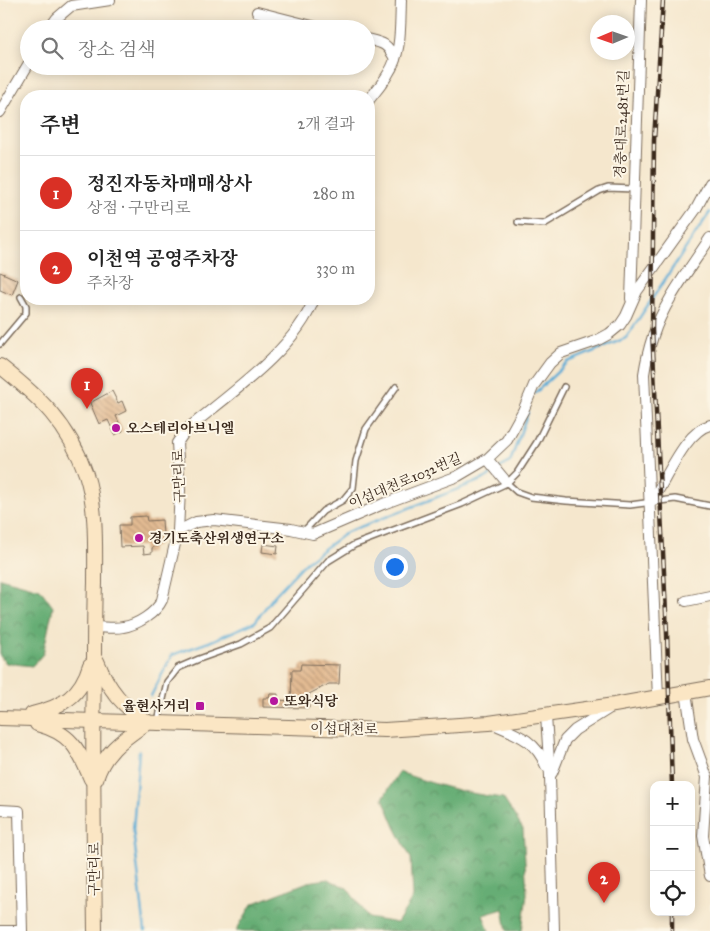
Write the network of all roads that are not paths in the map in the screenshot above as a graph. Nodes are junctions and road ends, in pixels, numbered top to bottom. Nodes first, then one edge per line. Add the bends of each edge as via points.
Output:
1 (110, 0) edge
2 (402, 0) edge
3 (641, 0) edge
4 (257, 12) dead end
5 (56, 20) edge
6 (289, 20) edge
7 (399, 34) junction
8 (375, 41) edge
9 (385, 44) junction
10 (395, 59) junction
11 (22, 75) edge
12 (375, 92) edge
13 (0, 112) edge
14 (710, 184) edge
15 (634, 189) junction
16 (707, 198) edge
17 (518, 222) dead end
18 (710, 238) edge
19 (631, 304) junction
20 (25, 305) edge
21 (312, 305) edge
22 (0, 344) edge
23 (0, 366) edge
24 (396, 387) dead end
25 (564, 387) dead end
26 (710, 425) edge
27 (489, 461) dead end
28 (506, 481) junction
29 (650, 502) junction
30 (710, 506) edge
31 (178, 531) junction
32 (303, 532) junction
33 (710, 596) edge
34 (686, 601) dead end
35 (94, 627) junction
36 (94, 653) junction
37 (710, 688) edge
38 (686, 692) junction
39 (658, 698) junction
40 (614, 705) junction
41 (546, 716) junction
42 (6, 718) edge
43 (93, 720) junction
44 (153, 723) junction
45 (489, 723) junction
46 (550, 776) junction
47 (94, 787) junction
48 (0, 810) edge
49 (710, 876) edge
50 (0, 931) edge
51 (95, 931) edge
52 (554, 931) edge

1 - 5 street via 71,6
2 - 7 street
3 - 15 street, 경충대로2481번길
4 - 6 street
7 - 9 street
7 - 10 street
8 - 9 street
9 - 10 street
10 - 12 street
11 - 13 street
14 - 16 street
15 - 17 lane, 경충대로2481번길 via 603,189 544,224
15 - 19 street, 경충대로2481번길
16 - 19 street, 이섭대천로1032번길 via 637,291
18 - 29 street via 659,321 648,352 644,374
19 - 32 street, 이섭대천로1032번길 via 620,325 609,334 561,353 550,363 534,385 507,440 487,459 458,476 317,533
20 - 22 lane via 26,313
21 - 31 street, 구만리로 via 284,346 179,438
23 - 35 street, 구만리로 via 30,389 54,415 86,474 95,528
24 - 32 lane, 이섭대천로1032번길 via 366,429 356,461 353,488 343,500 323,511
25 - 28 lane via 538,442 517,473
26 - 29 street via 703,427 686,443
27 - 28 street
28 - 29 lane via 517,492 531,497 630,505
28 - 44 lane via 462,504 354,545 328,561 270,628 241,644 178,668 167,682
29 - 30 lane via 675,499
29 - 39 street
31 - 32 street, 이섭대천로1032번길 via 196,522 214,520
31 - 35 street, 구만리로 via 159,606 122,628
33 - 34 street
35 - 36 street, 구만리로
36 - 42 street via 87,676 68,700 52,710
36 - 43 street, 구만리로
36 - 44 street via 103,676 124,705
37 - 38 street, 이섭대천로
38 - 39 street, 이섭대천로
38 - 49 street via 693,739 707,777 703,836
39 - 40 street, 이섭대천로
40 - 41 street, 이섭대천로
40 - 46 street via 565,740
41 - 45 street, 이섭대천로
41 - 46 street
42 - 43 street, 이섭대천로
42 - 47 street via 53,728 65,736 75,746
43 - 44 street, 이섭대천로
43 - 47 street, 구만리로
44 - 45 street, 이섭대천로 via 360,730
44 - 47 street via 124,739 109,753
45 - 46 street via 529,740 542,755
46 - 52 street
47 - 51 street, 구만리로
48 - 50 street via 19,811 22,931

